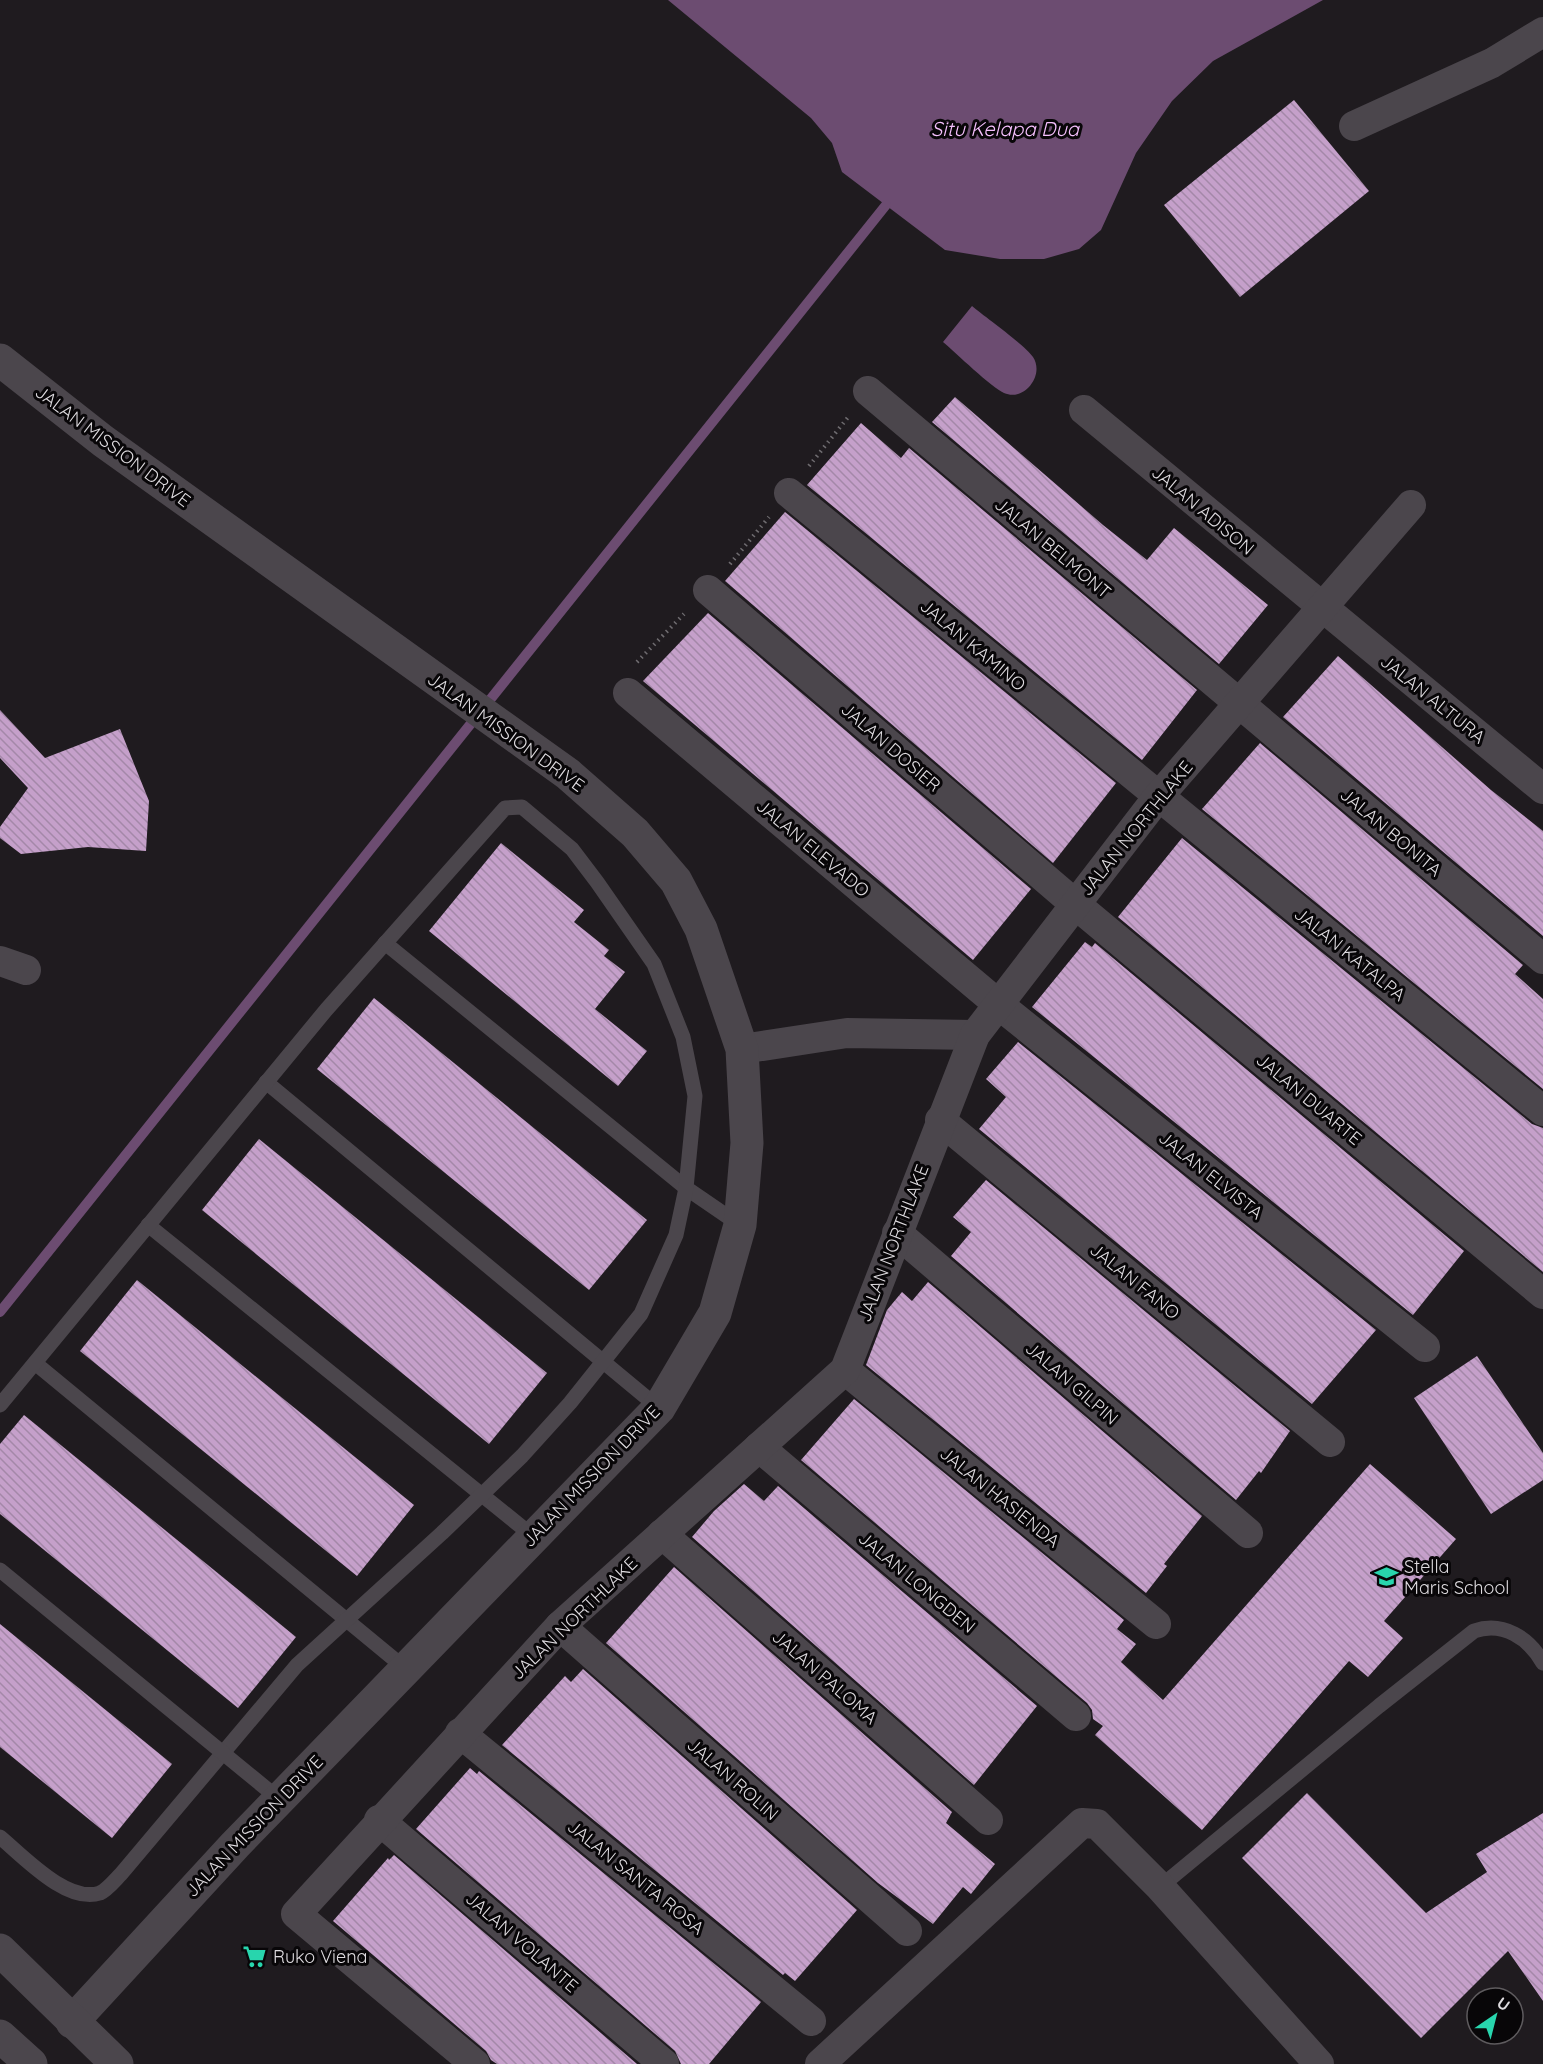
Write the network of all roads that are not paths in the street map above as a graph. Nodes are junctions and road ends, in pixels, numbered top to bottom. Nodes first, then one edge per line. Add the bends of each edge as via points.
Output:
1 (1543, 32) edge
2 (1354, 126) dead end
3 (0, 360) edge
4 (868, 391) road end
5 (1083, 410) dead end
6 (789, 493) road end
7 (1411, 506) dead end
8 (708, 590) road end
9 (1323, 609) junction
10 (628, 693) road end
11 (1239, 705) junction
12 (1543, 789) edge
13 (1158, 797) junction
14 (1075, 903) junction
15 (385, 943) junction
16 (1543, 959) edge
17 (998, 1004) junction
18 (975, 1035) junction
19 (742, 1049) junction
20 (266, 1082) junction
21 (1543, 1111) edge
22 (940, 1120) junction
23 (686, 1188) junction
24 (148, 1225) junction
25 (740, 1225) junction
26 (897, 1233) junction
27 (1543, 1294) edge
28 (1425, 1347) dead end
29 (604, 1360) junction
30 (34, 1363) junction
31 (845, 1370) junction
32 (0, 1405) edge
33 (659, 1408) junction
34 (1330, 1442) dead end
35 (759, 1448) junction
36 (482, 1494) junction
37 (1248, 1533) dead end
38 (662, 1534) junction
39 (534, 1537) junction
40 (0, 1569) edge
41 (346, 1620) junction
42 (1156, 1624) dead end
43 (560, 1626) junction
44 (1543, 1663) edge
45 (406, 1669) junction
46 (1076, 1716) dead end
47 (460, 1733) junction
48 (224, 1753) junction
49 (279, 1799) junction
50 (379, 1820) junction
51 (988, 1820) dead end
52 (0, 1837) edge
53 (1160, 1887) junction
54 (906, 1931) dead end
55 (0, 1950) edge
56 (811, 2021) dead end
57 (72, 2022) junction
58 (0, 2036) edge
59 (31, 2064) edge
60 (117, 2064) edge
61 (475, 2064) edge
62 (664, 2064) edge
63 (820, 2064) edge
64 (1319, 2064) edge

1 - 2 street via 1492,63
3 - 19 street, JALAN MISSION DRIVE via 103,441 568,774 635,833 676,881 701,929
4 - 11 street, JALAN BELMONT
5 - 9 street, JALAN ADISON
6 - 13 street, JALAN KAMINO
7 - 9 street, JALAN NORTHLAKE
8 - 14 street, JALAN DOSIER
9 - 11 street, JALAN NORTHLAKE
9 - 12 street, JALAN ALTURA
10 - 17 street, JALAN ELEVADO
11 - 13 street, JALAN NORTHLAKE
11 - 16 street, JALAN BONITA
13 - 14 street, JALAN NORTHLAKE
13 - 21 street, JALAN KATALPA
14 - 17 street, JALAN NORTHLAKE
14 - 27 street, JALAN DUARTE
15 - 20 lane
15 - 23 lane
15 - 23 lane via 506,808 522,807 549,828 578,857 654,964 683,1037 695,1096
17 - 18 street, JALAN NORTHLAKE
17 - 28 street, JALAN ELVISTA
18 - 19 street via 848,1033
18 - 22 street, JALAN NORTHLAKE
19 - 25 street, JALAN MISSION DRIVE via 747,1143
20 - 24 lane
20 - 29 lane
22 - 26 street, JALAN NORTHLAKE
22 - 34 street, JALAN FANO
23 - 25 lane
23 - 29 lane via 676,1235 641,1314
24 - 30 lane
24 - 36 lane
25 - 33 street, JALAN MISSION DRIVE via 716,1313
26 - 31 street, JALAN NORTHLAKE
26 - 37 street, JALAN GILPIN
29 - 33 lane
29 - 36 lane via 522,1456
30 - 32 lane
30 - 41 lane
31 - 35 street, JALAN NORTHLAKE
31 - 42 street, JALAN HASIENDA
33 - 39 street, JALAN MISSION DRIVE
35 - 38 street, JALAN NORTHLAKE
35 - 46 street, JALAN LONGDEN
36 - 39 lane
36 - 41 lane
38 - 43 street, JALAN NORTHLAKE
38 - 51 street, JALAN PALOMA
39 - 45 street, JALAN MISSION DRIVE
40 - 48 lane
41 - 45 lane
41 - 48 lane via 297,1665
43 - 47 street, JALAN NORTHLAKE
43 - 54 street, JALAN ROLIN
44 - 53 lane via 1535,1649 1514,1633 1494,1628 1474,1631
45 - 49 street, JALAN MISSION DRIVE
47 - 50 street, JALAN NORTHLAKE
47 - 56 street, JALAN SANTA ROSA
48 - 49 lane
48 - 52 lane via 121,1874 101,1892 81,1895 53,1881
49 - 57 street, JALAN MISSION DRIVE
50 - 61 street, JALAN NORTHLAKE via 296,1914
50 - 62 street, JALAN VOLANTE
53 - 63 street via 1097,1824 1082,1823
53 - 64 street
55 - 57 street
57 - 60 street
58 - 59 street

